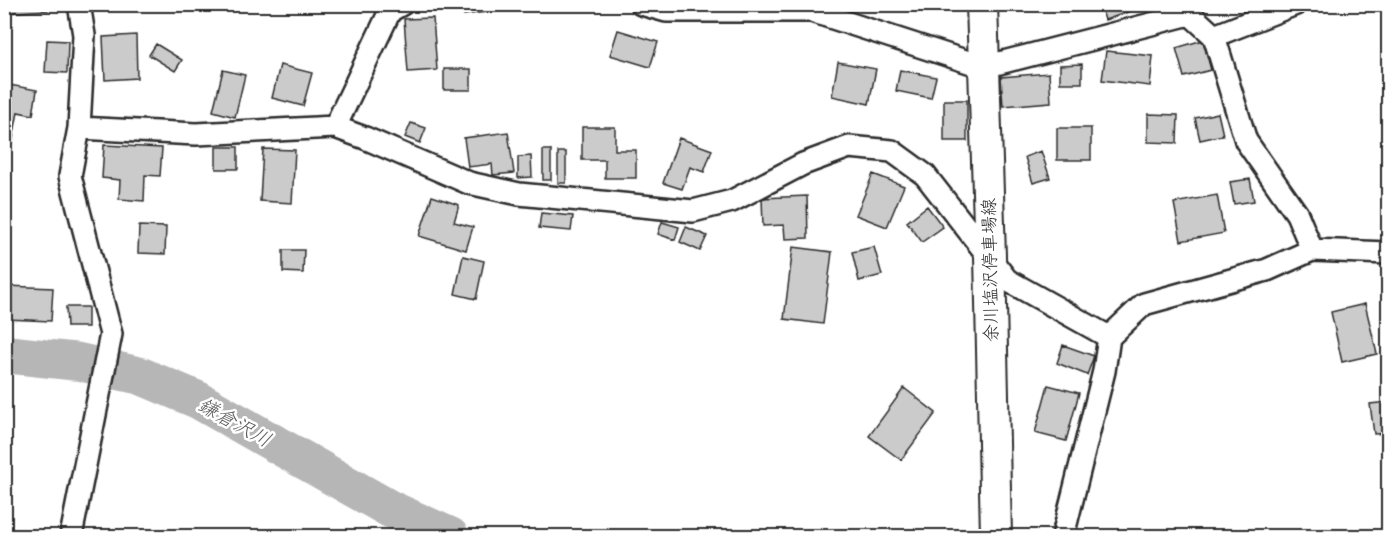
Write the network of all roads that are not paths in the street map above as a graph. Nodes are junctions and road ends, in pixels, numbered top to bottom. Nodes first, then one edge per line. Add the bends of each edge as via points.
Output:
1 (79, 4) edge
2 (402, 4) edge
3 (641, 4) edge
4 (982, 4) edge
5 (1296, 4) edge
6 (1189, 9) edge
7 (1215, 36) junction
8 (984, 67) junction
9 (335, 127) junction
10 (79, 128) junction
11 (1312, 250) junction
12 (1389, 253) edge
13 (990, 256) junction
14 (1109, 337) junction
15 (72, 537) edge
16 (996, 537) edge
17 (1063, 537) edge

1 - 10 street via 84,35
2 - 9 street via 390,11
3 - 8 street via 666,11 811,11
4 - 8 main road, 余川塩沢停車場線
5 - 7 street
6 - 7 street
6 - 8 street
7 - 11 street via 1246,141 1297,214
8 - 13 main road, 余川塩沢停車場線
9 - 10 street via 196,134
9 - 13 street via 469,183 519,194 693,211 732,201 803,164 849,147 892,151 925,175
10 - 15 street via 70,176 111,334
11 - 12 street
11 - 14 street via 1267,270 1144,304
13 - 14 street via 1007,280
13 - 16 main road, 余川塩沢停車場線
14 - 17 street

